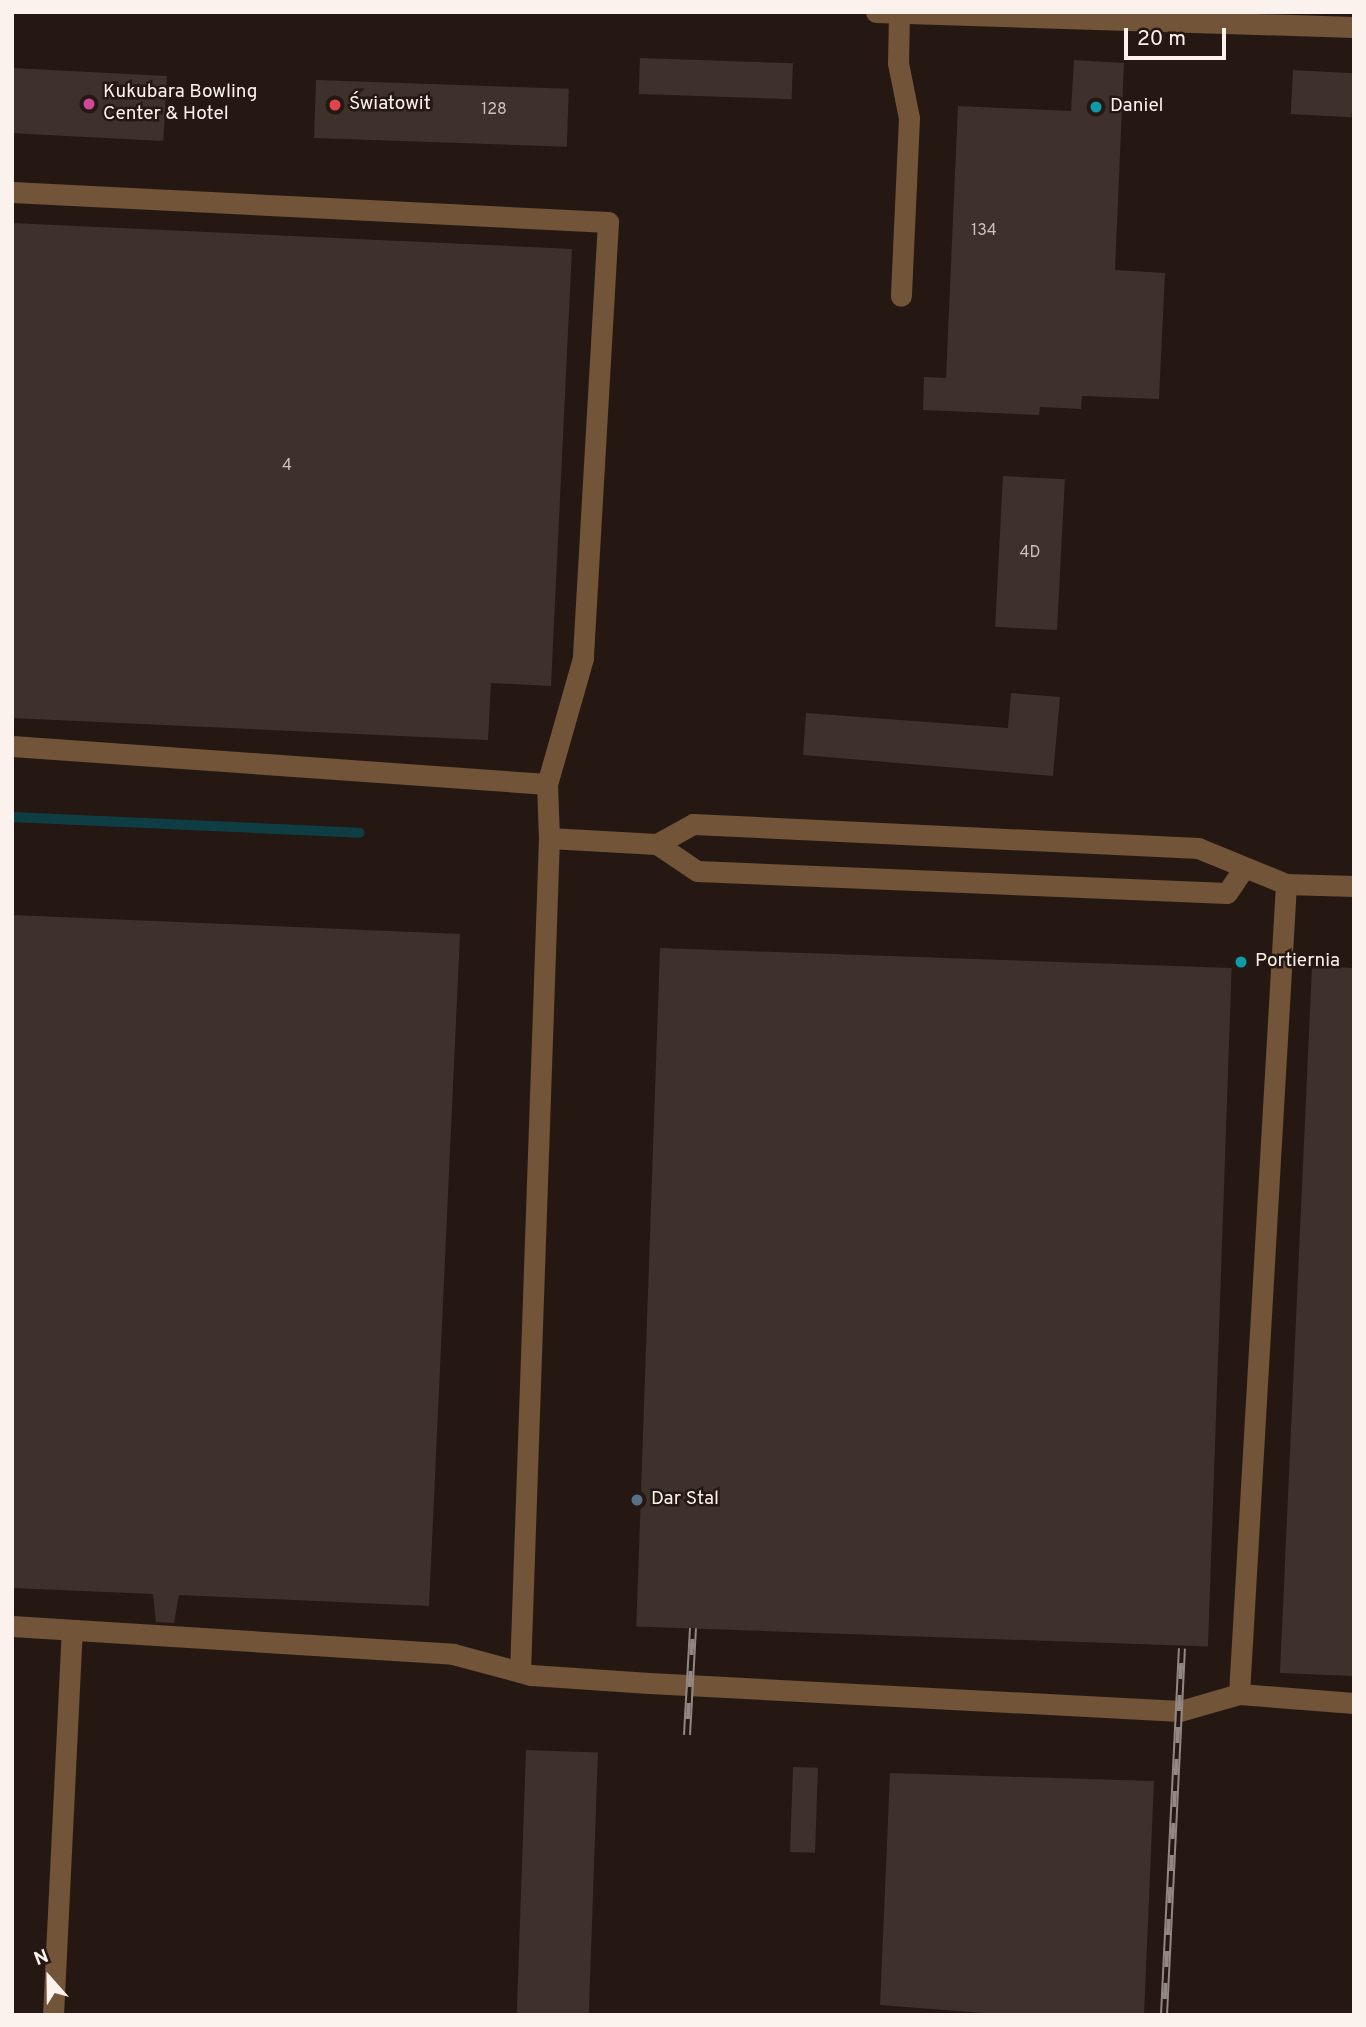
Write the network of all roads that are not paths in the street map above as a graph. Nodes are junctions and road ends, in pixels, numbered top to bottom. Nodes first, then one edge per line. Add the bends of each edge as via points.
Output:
1 (876, 12) edge
2 (899, 13) edge
3 (1111, 17) edge
4 (1354, 27) edge
5 (12, 192) edge
6 (901, 296) dead end
7 (12, 746) edge
8 (547, 784) junction
9 (549, 838) junction
10 (657, 844) junction
11 (1242, 871) junction
12 (1286, 884) junction
13 (1354, 886) edge
14 (12, 1626) edge
15 (72, 1630) junction
16 (520, 1672) junction
17 (1239, 1694) junction
18 (1354, 1703) edge
19 (53, 2015) edge

1 - 2 street
2 - 3 street
2 - 6 street via 898,63 909,118
3 - 4 street
5 - 8 street via 608,222 583,658
7 - 8 street
8 - 9 street
9 - 10 street
9 - 16 street
10 - 11 street via 693,824 721,825 1198,848
10 - 11 street via 697,871 1227,893
11 - 12 street
12 - 13 street
12 - 17 street
14 - 15 street
15 - 16 street via 453,1654
15 - 19 street
16 - 17 street via 1180,1711
17 - 18 street

